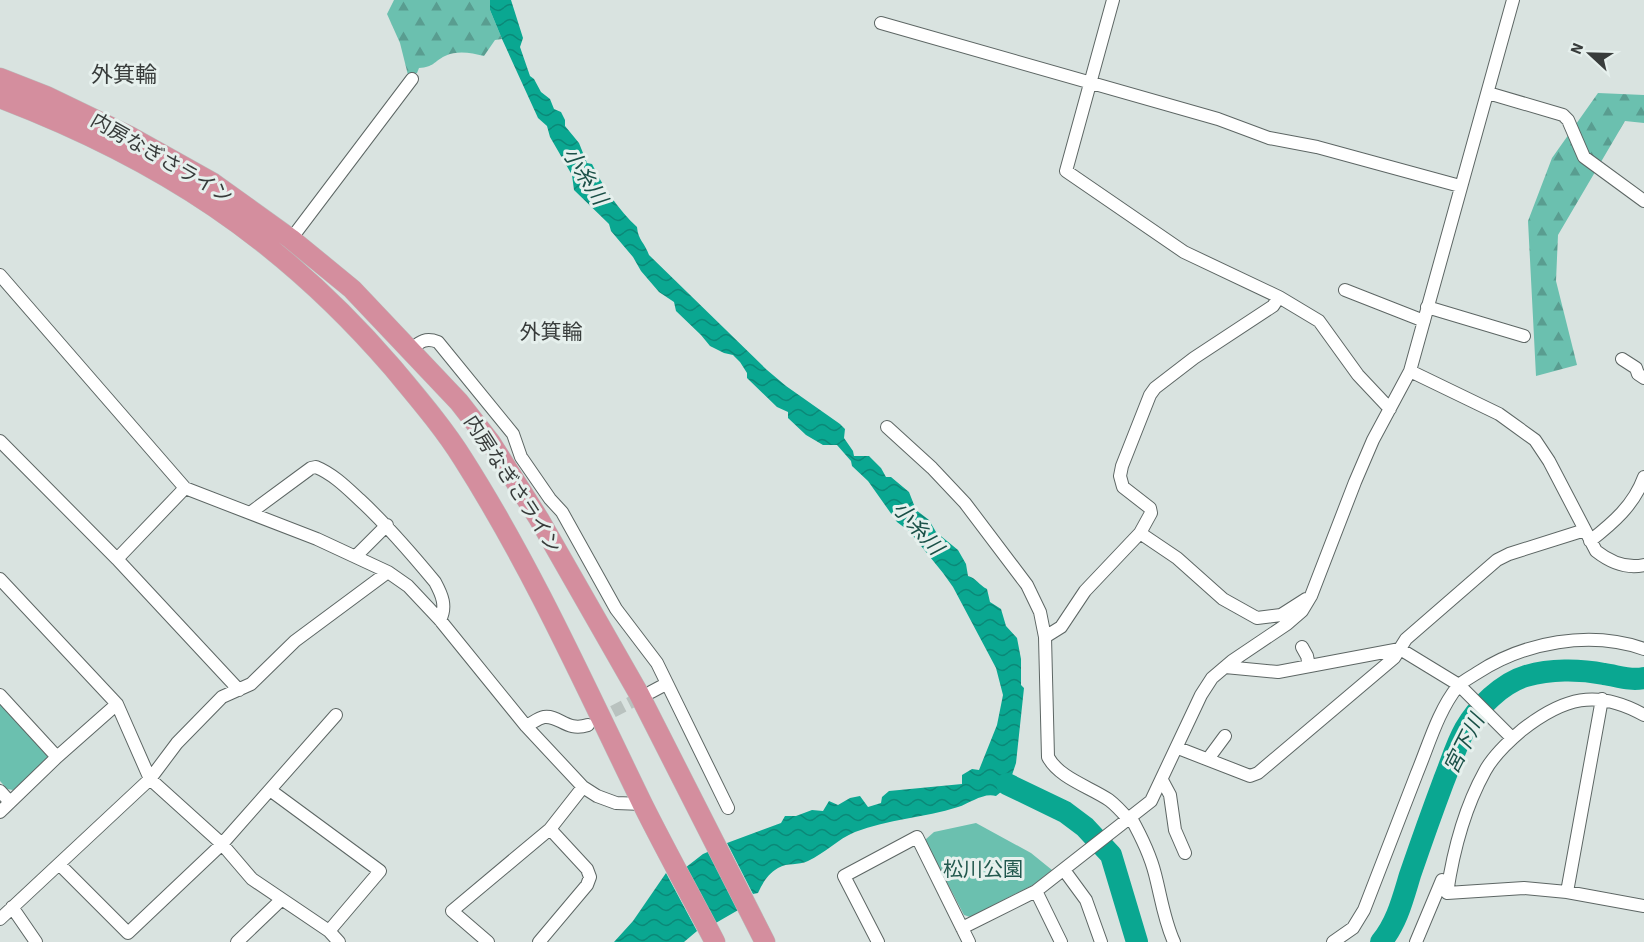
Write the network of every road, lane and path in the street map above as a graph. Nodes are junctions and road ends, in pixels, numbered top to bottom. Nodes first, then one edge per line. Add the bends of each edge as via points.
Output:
1 (1113, 0) edge
2 (1513, 0) edge
3 (881, 23) dead end
4 (0, 78) edge
5 (412, 79) dead end
6 (1089, 83) junction
7 (1488, 93) junction
8 (0, 98) edge
9 (1460, 186) junction
10 (1644, 201) edge
11 (291, 239) junction
12 (0, 275) edge
13 (1345, 290) dead end
14 (1279, 297) junction
15 (1427, 307) junction
16 (1424, 321) junction
17 (1524, 336) dead end
18 (410, 350) junction
19 (1622, 359) dead end
20 (1410, 371) junction
21 (1644, 378) edge
22 (1390, 409) junction
23 (887, 427) dead end
24 (0, 441) edge
25 (1643, 484) edge
26 (184, 488) junction
27 (250, 513) junction
28 (387, 525) junction
29 (1140, 533) junction
30 (1588, 536) junction
31 (356, 556) junction
32 (117, 558) junction
33 (1644, 565) edge
34 (387, 572) junction
35 (0, 579) edge
36 (600, 580) junction
37 (581, 591) junction
38 (1311, 596) junction
39 (440, 620) junction
40 (1045, 638) junction
41 (1302, 647) dead end
42 (1400, 649) junction
43 (1644, 649) edge
44 (1310, 666) junction
45 (1224, 667) junction
46 (666, 684) junction
47 (1461, 686) junction
48 (239, 690) junction
49 (651, 692) tunnel mouth
50 (0, 694) edge
51 (1602, 699) junction
52 (117, 704) junction
53 (336, 715) dead end
54 (1644, 715) edge
55 (588, 725) tunnel mouth
56 (526, 726) junction
57 (1225, 736) dead end
58 (1510, 736) junction
59 (1178, 748) junction
60 (57, 757) junction
61 (1208, 759) junction
62 (150, 779) junction
63 (1162, 780) junction
64 (584, 787) junction
65 (270, 790) junction
66 (0, 791) edge
67 (10, 802) junction
68 (643, 804) junction
69 (728, 808) dead end
70 (0, 812) edge
71 (1127, 821) junction
72 (550, 829) junction
73 (222, 844) junction
74 (1185, 853) dead end
75 (59, 864) junction
76 (1068, 867) junction
77 (1442, 880) dead end
78 (1036, 891) junction
79 (1567, 892) junction
80 (281, 900) junction
81 (1644, 906) edge
82 (12, 907) junction
83 (0, 919) edge
84 (962, 928) junction
85 (329, 931) junction
86 (761, 934) edge
87 (36, 942) edge
88 (237, 942) edge
89 (339, 942) edge
90 (488, 942) edge
91 (539, 942) edge
92 (716, 942) edge
93 (878, 942) edge
94 (969, 942) edge
95 (1061, 942) edge
96 (1101, 942) edge
97 (1174, 942) edge
98 (1333, 942) edge
99 (1416, 942) edge

1 - 6 street
2 - 7 street
3 - 6 street
4 - 11 highway, 内房なぎさライン via 129,136 213,183
5 - 11 street
6 - 9 street via 1218,118 1269,138
6 - 14 street via 1066,171 1184,252
7 - 9 street
7 - 10 street via 1563,115 1584,157
8 - 68 highway, 内房なぎさライン via 103,141 207,201 281,256 362,333 462,456 548,607
9 - 15 street
11 - 18 highway, 内房なぎさライン via 352,289
12 - 26 street
13 - 16 street
14 - 22 street via 1319,321 1358,375
14 - 29 street via 1273,306 1194,358 1150,395 1120,476 1123,487 1150,508
15 - 16 street
15 - 17 street
16 - 20 street
18 - 36 street via 423,340 438,342 513,434 521,457 562,512
18 - 37 highway, 内房なぎさライン via 491,443
19 - 21 street
20 - 22 street
20 - 30 street via 1499,414 1535,440
22 - 38 street via 1355,482
23 - 40 street via 965,503 999,545 1027,585 1040,612
24 - 32 street
25 - 30 street via 1617,520
26 - 27 street
26 - 32 street
27 - 28 street via 316,467 339,480
27 - 31 street
28 - 31 street
28 - 39 street via 435,582 444,611
29 - 38 street via 1177,558 1223,599 1257,618 1281,615
29 - 40 street via 1085,591 1061,627
30 - 33 street via 1605,558 1621,566
30 - 42 street via 1497,560 1406,639
31 - 34 street
32 - 48 street
34 - 39 street via 408,586
34 - 48 street via 296,640 251,684
35 - 52 street
36 - 37 street
36 - 46 street via 616,609 657,663
37 - 86 highway, 内房なぎさライン via 677,766
38 - 45 street via 1287,624
39 - 56 street
40 - 71 street via 1048,757 1068,776 1111,802
41 - 44 street
42 - 44 street
42 - 47 street
42 - 61 street via 1258,773 1250,776
43 - 47 street via 1609,641 1553,643 1487,666
44 - 45 street via 1278,672
45 - 59 street via 1202,695
46 - 49 street
46 - 69 street
47 - 58 street
47 - 98 street via 1440,716 1364,910 1353,928
48 - 62 street via 222,698 177,743
50 - 60 street
51 - 54 street
51 - 58 street via 1570,701
51 - 79 street
52 - 60 street
52 - 62 street
53 - 65 street
55 - 56 street via 578,728 543,717
56 - 64 street
57 - 61 street
58 - 79 street via 1486,770 1470,804 1452,856 1447,893 1524,888
59 - 61 street
59 - 63 street
60 - 67 street
62 - 73 street
62 - 75 street
63 - 71 street via 1151,801
63 - 74 street
64 - 68 street via 616,803
64 - 72 street
65 - 73 street
65 - 85 street via 380,871
66 - 67 street
67 - 70 street
68 - 92 highway, 内房なぎさライン
71 - 76 street
71 - 97 street via 1147,849
72 - 90 street via 452,911
72 - 91 street via 590,877
73 - 75 street via 128,933
73 - 80 street via 252,879
75 - 82 street
76 - 78 street
76 - 96 street via 1086,900
77 - 99 street
78 - 84 street
78 - 95 street
79 - 81 street
80 - 85 street
80 - 88 street
82 - 83 street
82 - 87 street
84 - 93 street via 916,837 844,876
84 - 94 street
85 - 89 street

